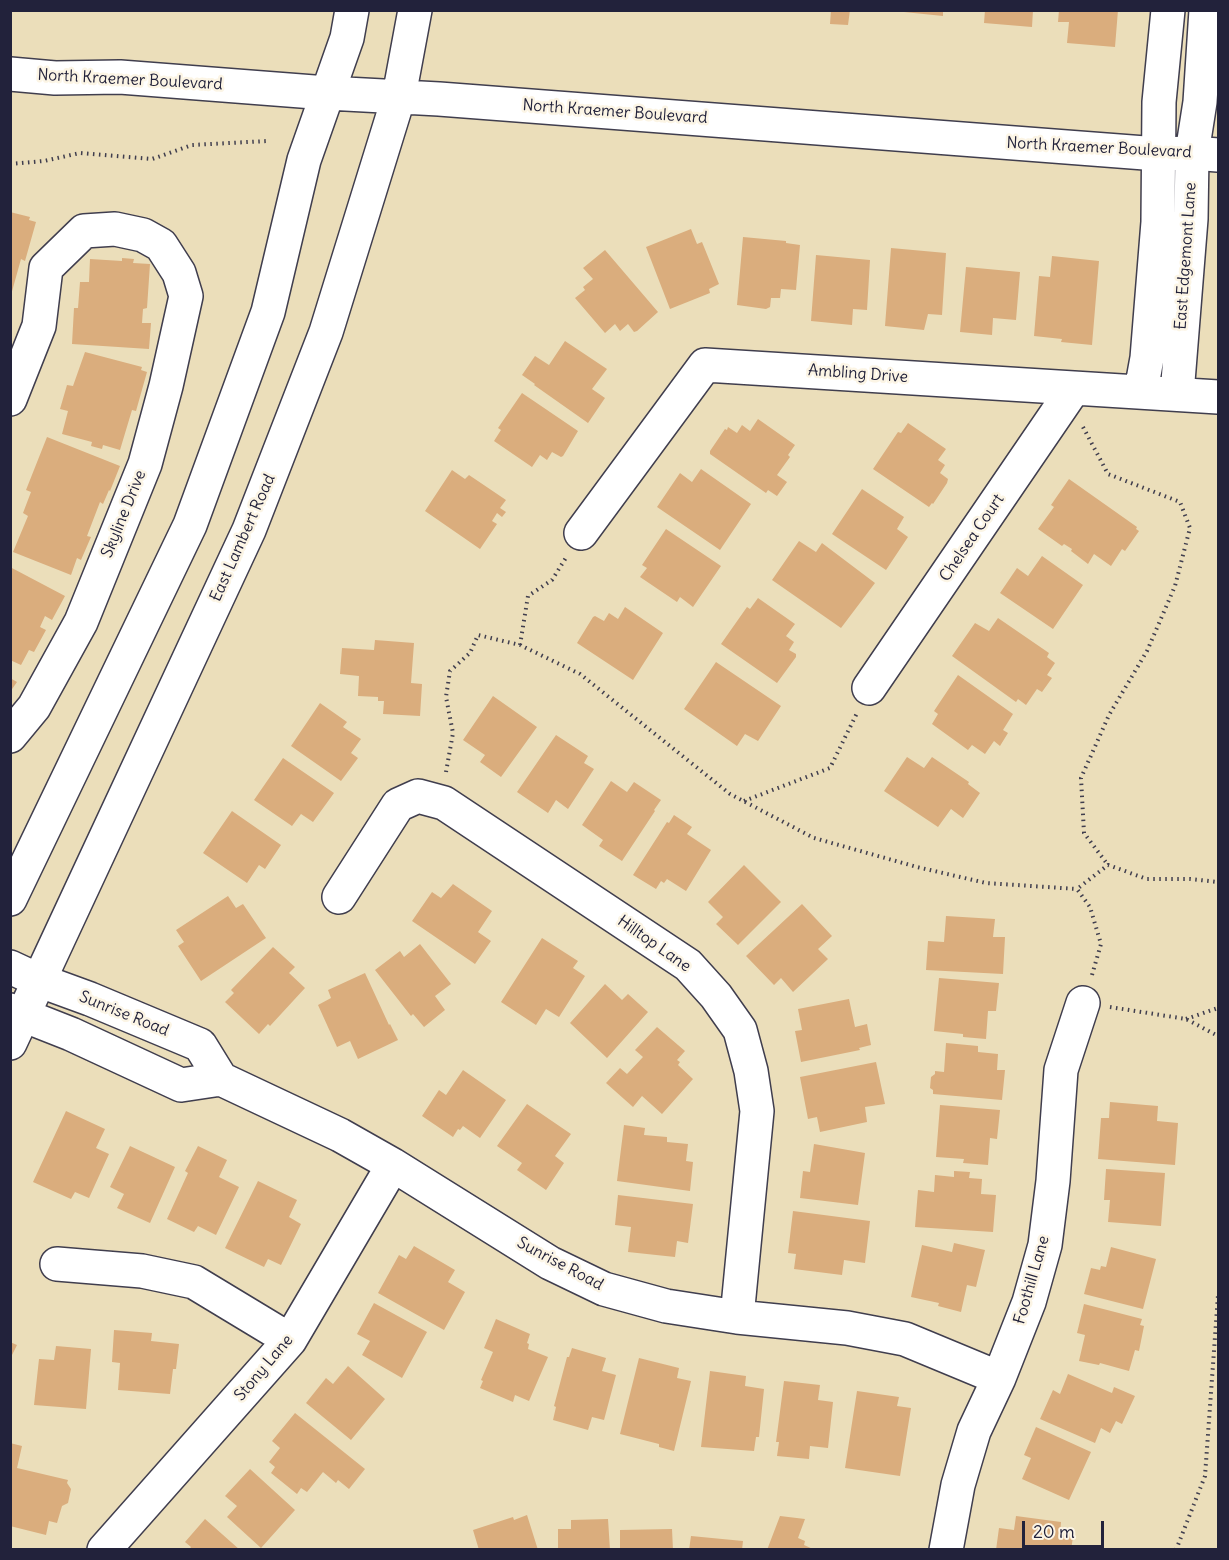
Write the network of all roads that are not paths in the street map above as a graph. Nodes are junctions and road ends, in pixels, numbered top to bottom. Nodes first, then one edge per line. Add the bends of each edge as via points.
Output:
1 (352, 10) edge
2 (415, 10) edge
3 (1168, 10) edge
4 (1206, 10) edge
5 (10, 74) edge
6 (327, 93) junction
7 (399, 96) junction
8 (1158, 154) junction
9 (1205, 154) edge
10 (1074, 388) junction
11 (1141, 391) junction
12 (1177, 394) junction
13 (1218, 397) edge
14 (10, 399) edge
15 (581, 533) road end
16 (869, 688) road end
17 (10, 736) edge
18 (339, 897) dead end
19 (10, 899) edge
20 (24, 974) edge
21 (1083, 1003) road end
22 (15, 1023) edge
23 (221, 1079) junction
24 (393, 1165) junction
25 (57, 1264) dead end
26 (737, 1317) junction
27 (290, 1340) junction
28 (999, 1378) junction
29 (104, 1550) edge
30 (946, 1550) edge

1 - 6 street via 347,38
2 - 7 street, East Lambert Road
3 - 8 street, East Edgemont Lane
4 - 9 street, East Edgemont Lane via 1200,102
5 - 6 street, North Kraemer Boulevard via 120,77
6 - 7 street, North Kraemer Boulevard
6 - 19 street via 303,160 268,312 190,525
7 - 8 street, North Kraemer Boulevard
7 - 20 street, East Lambert Road via 326,332 249,530
8 - 9 street, North Kraemer Boulevard
8 - 11 street, East Edgemont Lane via 1158,222
9 - 12 street, East Edgemont Lane via 1191,219
10 - 11 street, Ambling Drive
10 - 15 street, Ambling Drive via 705,364
10 - 16 street, Chelsea Court
11 - 12 street, Ambling Drive
12 - 13 street, Ambling Drive
14 - 17 street, Skyline Drive via 39,326 46,268 84,231 116,229 143,235 161,245 179,273 186,296 145,464 81,622 34,707
18 - 26 street, Hilltop Lane via 398,805 418,796 444,803 688,965 740,1030 757,1111
20 - 22 street, East Lambert Road
20 - 23 street, Sunrise Road via 200,1045
21 - 28 street, Foothill Lane via 1061,1070 1045,1245 1029,1302
22 - 23 street via 71,1034 181,1084
23 - 24 street, Sunrise Road via 340,1135
24 - 26 street, Sunrise Road via 550,1263 604,1289 666,1306
24 - 27 street, Stony Lane
25 - 27 street via 141,1271 194,1282
26 - 28 street, Sunrise Road via 847,1328 905,1339
27 - 29 street, Stony Lane
28 - 30 street, Foothill Lane via 974,1431 958,1485

